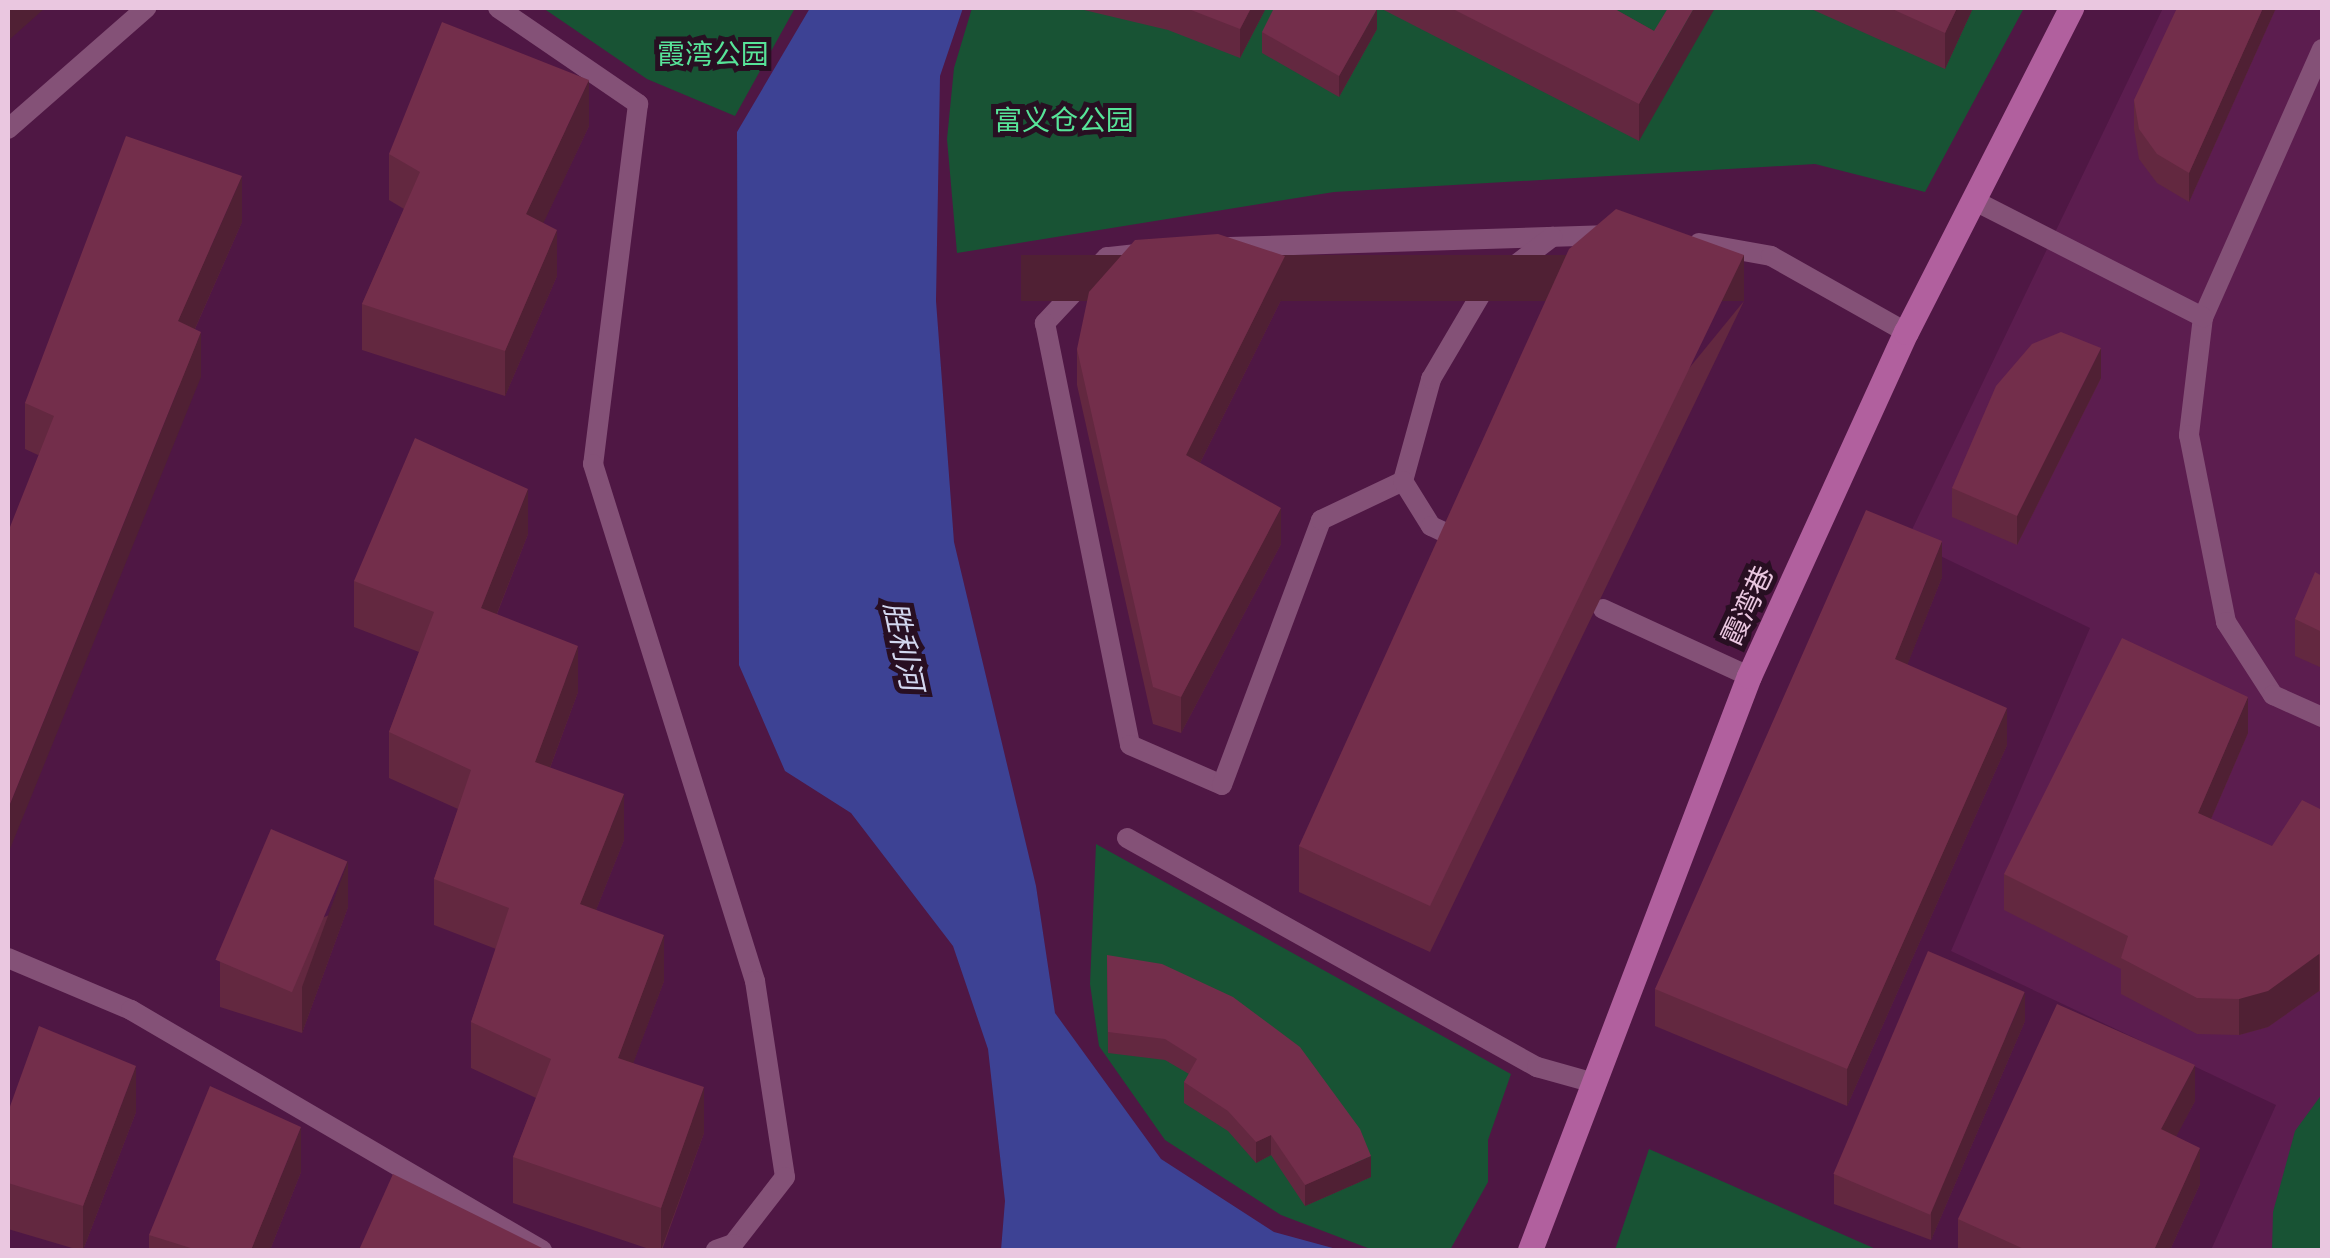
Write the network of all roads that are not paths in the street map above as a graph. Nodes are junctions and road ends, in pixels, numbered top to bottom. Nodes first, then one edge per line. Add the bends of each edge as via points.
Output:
1 (146, 8) edge
2 (498, 8) edge
3 (2071, 8) edge
4 (2322, 48) edge
5 (8, 128) edge
6 (1977, 202) junction
7 (1626, 234) edge
8 (1552, 237) junction
9 (1681, 240) edge
10 (1210, 248) edge
11 (1174, 250) edge
12 (2203, 317) junction
13 (1906, 332) junction
14 (1403, 482) junction
15 (1450, 535) edge
16 (1603, 609) edge
17 (1749, 676) junction
18 (2322, 717) edge
19 (1127, 838) dead end
20 (8, 958) edge
21 (1594, 1083) junction
22 (542, 1250) edge
23 (716, 1250) edge
24 (1530, 1250) edge

1 - 5 lane
2 - 23 lane via 638,104 594,464 754,981 784,1177 733,1244
3 - 6 street, 霞湾巷
4 - 12 lane
6 - 12 lane
6 - 13 street, 霞湾巷
7 - 8 lane
8 - 10 lane
8 - 14 lane via 1484,290 1431,379
9 - 13 lane via 1771,256
11 - 14 lane via 1107,257 1045,323 1130,745 1222,786 1321,520
12 - 18 lane via 2188,435 2226,622 2272,695
13 - 17 street, 霞湾巷
14 - 15 lane via 1431,526
16 - 17 lane
17 - 21 street, 霞湾巷
19 - 21 lane via 1537,1066
20 - 22 lane via 131,1010
21 - 24 street, 霞湾巷

